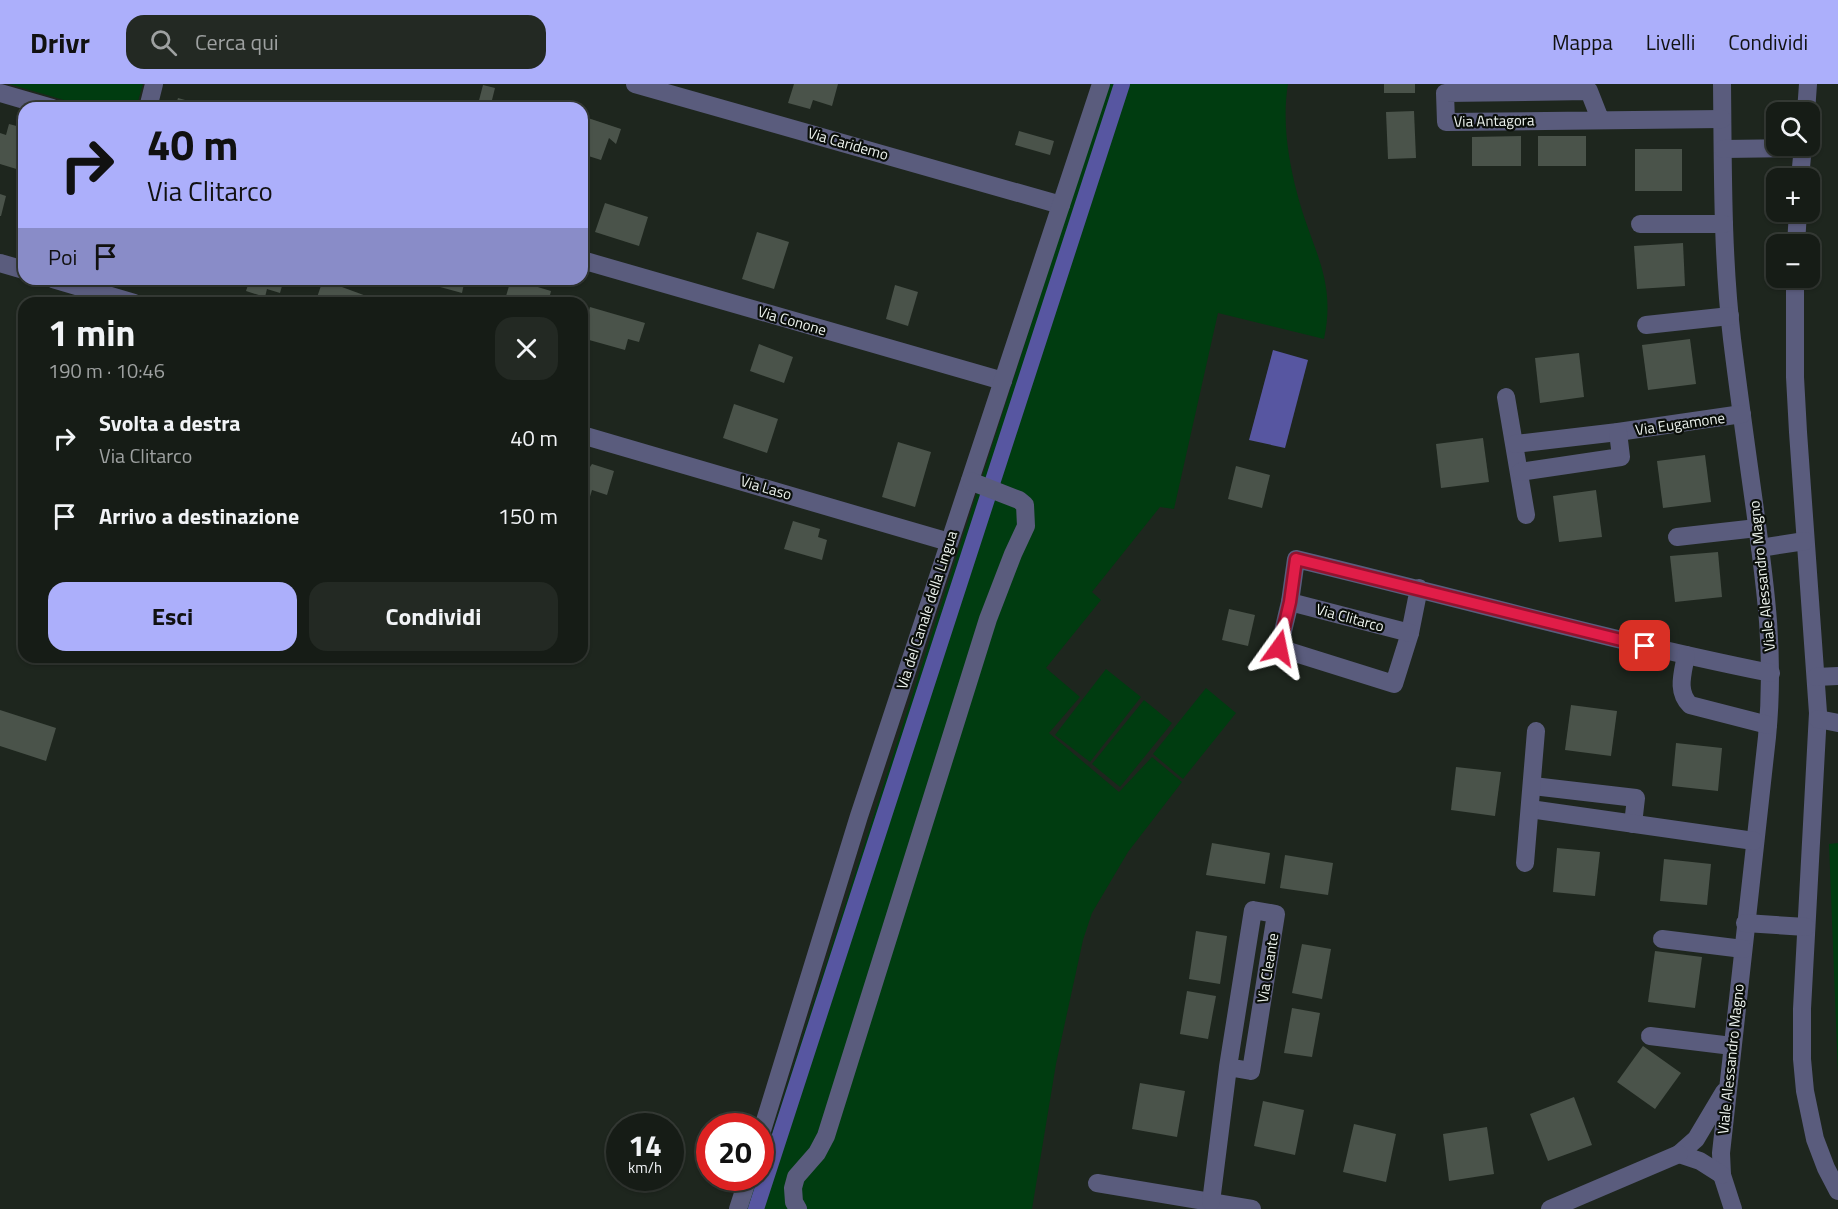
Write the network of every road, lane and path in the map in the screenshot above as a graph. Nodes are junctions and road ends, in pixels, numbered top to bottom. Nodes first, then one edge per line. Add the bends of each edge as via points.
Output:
1 (154, 84) edge
2 (635, 84) edge
3 (1101, 84) edge
4 (1722, 84) edge
5 (1808, 84) edge
6 (0, 93) edge
7 (31, 102) edge
8 (150, 102) edge
9 (1807, 102) edge
10 (1600, 119) junction
11 (1722, 119) junction
12 (1766, 147) edge
13 (1723, 148) junction
14 (1061, 205) junction
15 (1640, 224) dead end
16 (1724, 224) junction
17 (588, 262) edge
18 (0, 263) edge
19 (18, 268) edge
20 (95, 285) edge
21 (1795, 288) edge
22 (121, 297) edge
23 (1730, 316) junction
24 (1646, 325) dead end
25 (1003, 381) junction
26 (1506, 397) dead end
27 (1742, 414) junction
28 (1618, 432) junction
29 (588, 437) edge
30 (1515, 444) junction
31 (1520, 472) junction
32 (977, 484) junction
33 (1526, 515) dead end
34 (1757, 528) junction
35 (1677, 537) dead end
36 (1805, 541) junction
37 (950, 542) junction
38 (1760, 548) junction
39 (1419, 588) junction
40 (1290, 602) junction
41 (1410, 633) junction
42 (1686, 655) junction
43 (1771, 673) junction
44 (1838, 676) edge
45 (1816, 677) junction
46 (1818, 719) junction
47 (1838, 723) edge
48 (1768, 725) junction
49 (1536, 731) dead end
50 (1533, 786) junction
51 (1530, 809) junction
52 (1633, 824) junction
53 (1754, 841) junction
54 (1525, 863) dead end
55 (1745, 923) junction
56 (1806, 927) junction
57 (1662, 939) dead end
58 (1743, 949) junction
59 (1650, 1036) dead end
60 (1732, 1046) junction
61 (1228, 1067) junction
62 (1728, 1086) junction
63 (767, 1113) edge
64 (1679, 1154) junction
65 (1722, 1175) junction
66 (1097, 1183) dead end
67 (744, 1191) edge
68 (1838, 1191) edge
69 (1211, 1202) junction
70 (738, 1209) edge
71 (798, 1209) edge
72 (1252, 1209) edge
73 (1550, 1209) edge
74 (1733, 1209) edge

1 - 8 street
2 - 14 street, Via Caridemo
3 - 14 street, Via del Canale della Lingua
4 - 11 street, Viale Alessandro Magno
5 - 9 street
6 - 7 street
10 - 10 street, Via Antagora via 1446,122 1445,93 1589,92
10 - 11 street, Via Antagora
11 - 13 street, Viale Alessandro Magno
12 - 13 street
13 - 16 street, Viale Alessandro Magno
14 - 25 street, Via del Canale della Lingua
15 - 16 street
16 - 23 street, Viale Alessandro Magno
17 - 25 street, Via Conone
18 - 19 street
20 - 22 street
21 - 36 street via 1795,377
23 - 24 street
23 - 27 street, Viale Alessandro Magno
25 - 32 street, Via del Canale della Lingua
26 - 30 street
27 - 28 street, Via Eugamone
27 - 34 street, Viale Alessandro Magno
28 - 30 street, Via Eugamone
28 - 31 street, Via Eugamone via 1621,457
29 - 37 street, Via Laso
30 - 31 street
31 - 33 street
32 - 37 street, Via del Canale della Lingua
32 - 71 street via 1010,495 1025,506 1026,526 988,619 826,1136 817,1154 796,1177 793,1188
34 - 35 street
34 - 38 street, Viale Alessandro Magno
36 - 38 street
36 - 45 street
37 - 63 street, Via del Canale della Lingua via 859,816
38 - 43 street, Viale Alessandro Magno
39 - 40 street via 1296,559
39 - 41 street
39 - 42 street
40 - 41 street, Via Clitarco
40 - 41 street via 1279,648 1394,684
42 - 43 street
42 - 48 street via 1681,688 1690,705
43 - 48 street, Viale Alessandro Magno
44 - 45 street
45 - 46 street
46 - 47 street
46 - 56 street
48 - 53 street, Viale Alessandro Magno
49 - 50 street
50 - 51 street
50 - 52 street via 1636,798
51 - 52 street
51 - 54 street
52 - 53 street
53 - 55 street, Viale Alessandro Magno
55 - 56 street
55 - 58 street, Viale Alessandro Magno
56 - 68 street via 1802,1024 1805,1091 1815,1140
57 - 58 street
58 - 60 street, Viale Alessandro Magno
59 - 60 street
60 - 62 street, Viale Alessandro Magno
61 - 61 street, Via Cleante via 1251,1071 1276,914 1253,910
61 - 69 street, Via Cleante
62 - 64 street via 1696,1139
62 - 65 street, Viale Alessandro Magno
64 - 65 street
64 - 73 street
65 - 74 street, Viale Alessandro Magno
66 - 69 street
67 - 70 street
69 - 72 street

